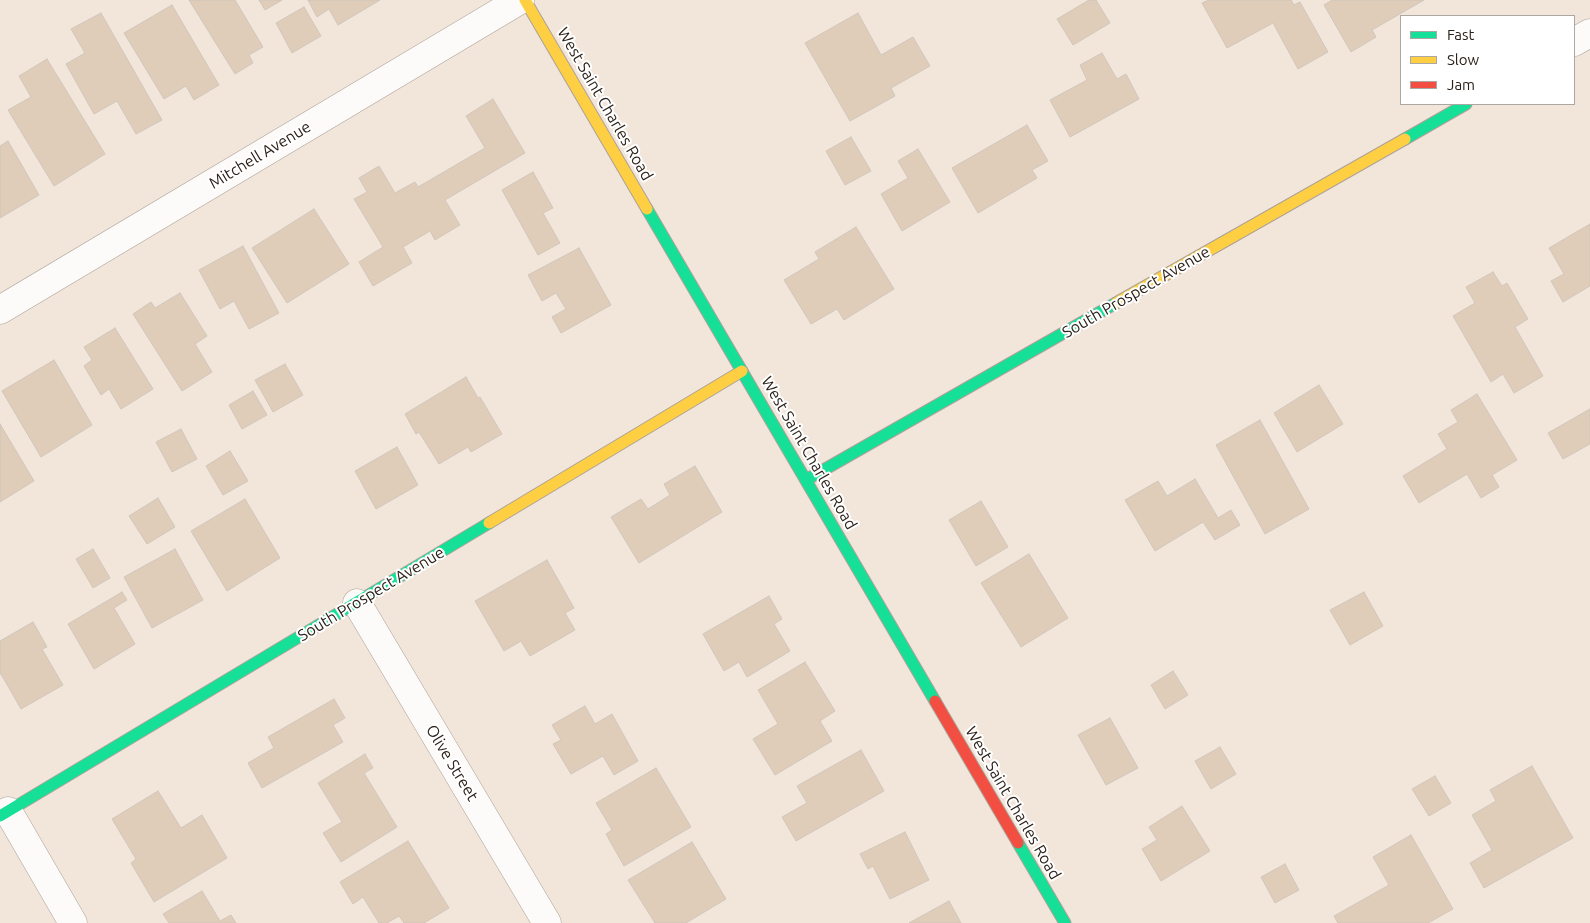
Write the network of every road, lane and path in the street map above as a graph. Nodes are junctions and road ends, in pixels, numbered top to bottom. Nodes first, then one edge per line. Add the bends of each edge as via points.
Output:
1 (520, 0) edge
2 (525, 0) edge
3 (1590, 33) edge
4 (1575, 41) edge
5 (1464, 105) edge
6 (0, 310) edge
7 (742, 371) junction
8 (806, 480) junction
9 (357, 603) junction
10 (4, 814) edge
11 (73, 923) edge
12 (547, 923) edge
13 (1065, 923) edge

1 - 6 street, Mitchell Avenue
2 - 7 street, West Saint Charles Road
3 - 4 street
5 - 8 street, South Prospect Avenue
7 - 8 street, West Saint Charles Road
7 - 9 street, South Prospect Avenue
8 - 13 street, West Saint Charles Road
9 - 10 street, South Prospect Avenue
9 - 12 street, Olive Street
10 - 11 street

